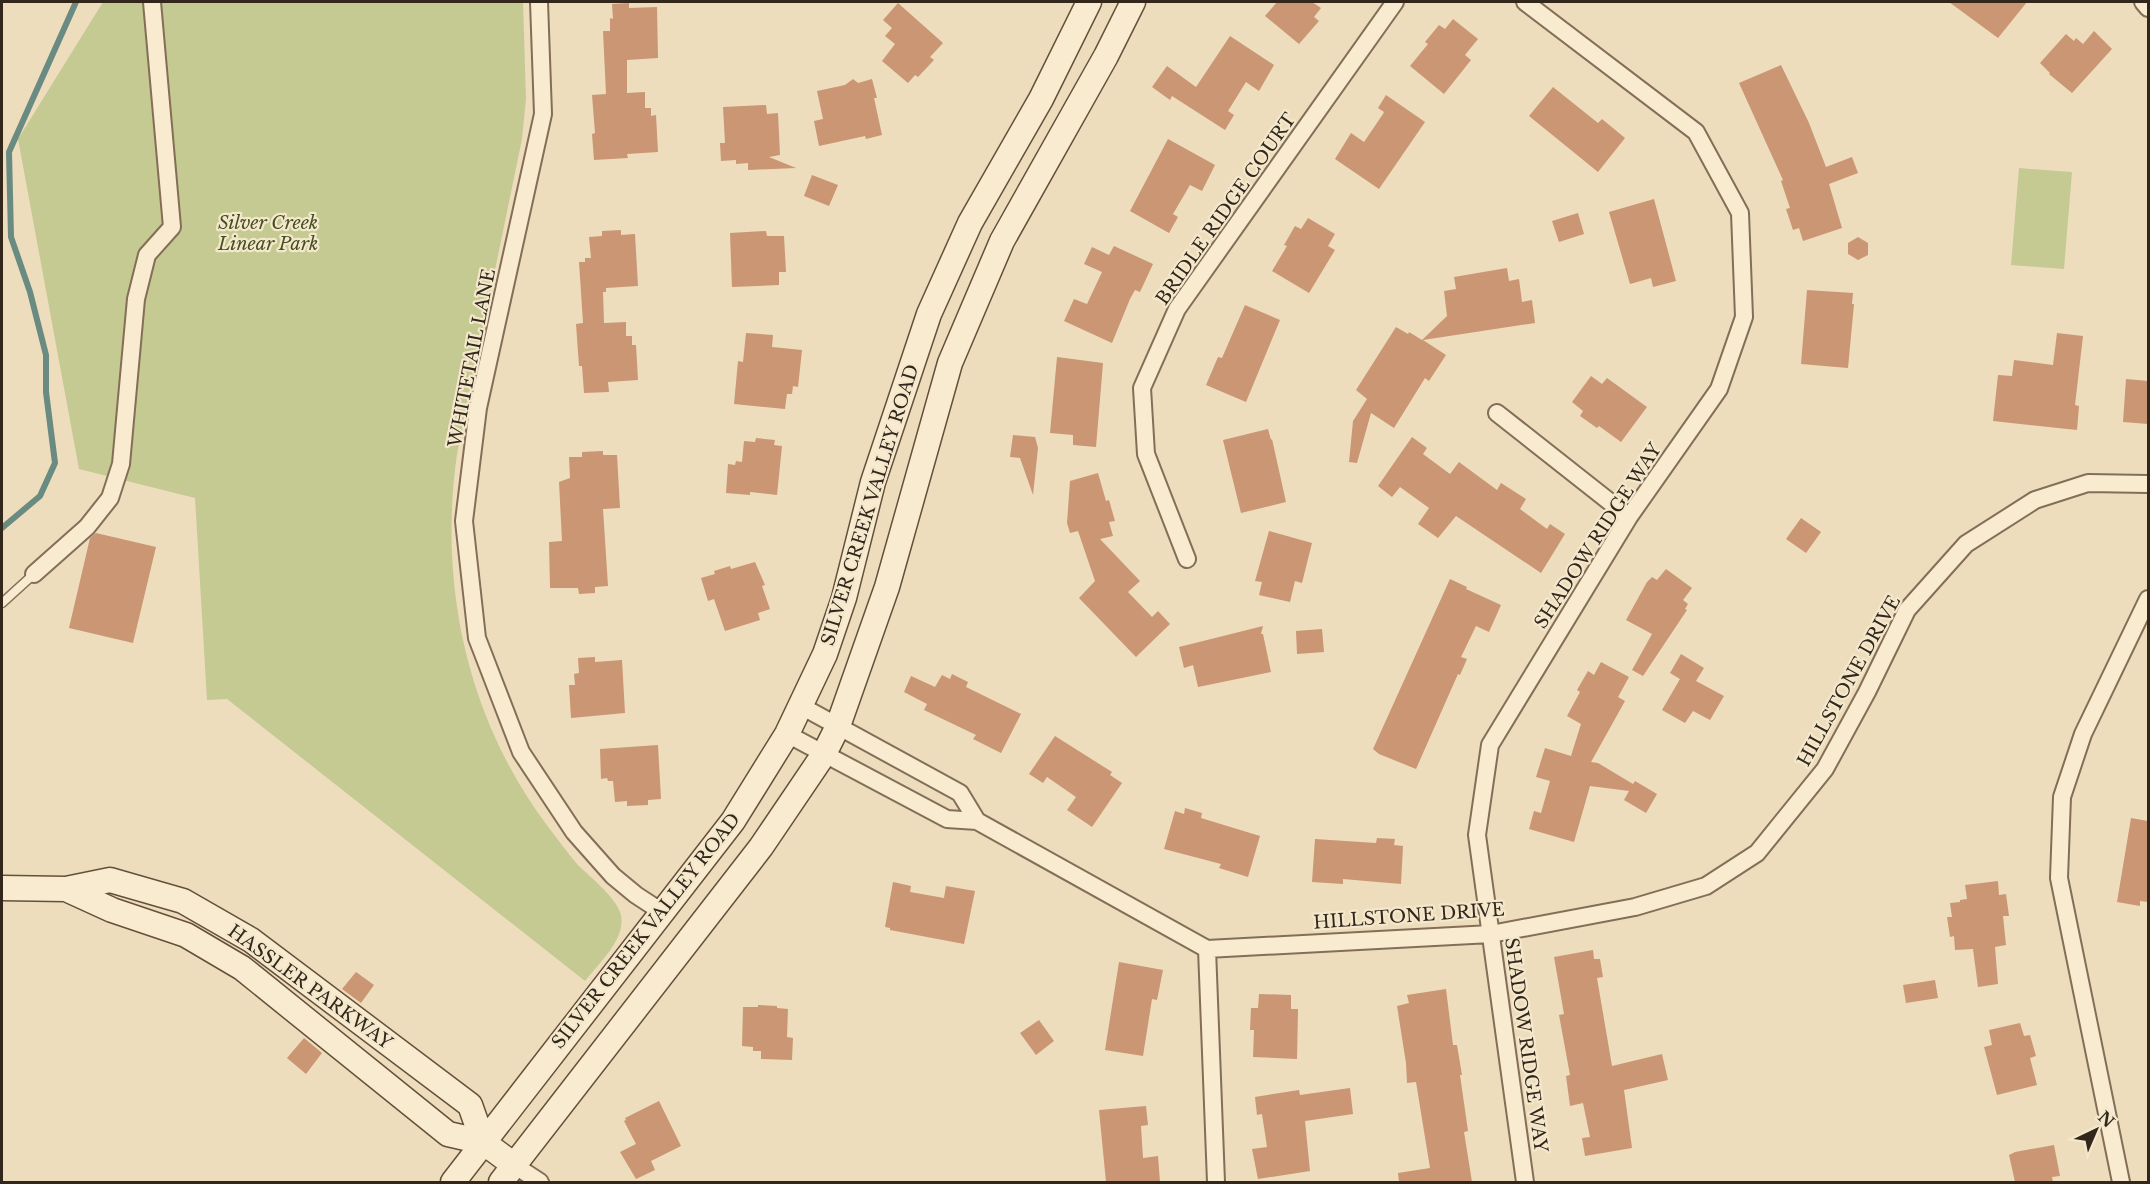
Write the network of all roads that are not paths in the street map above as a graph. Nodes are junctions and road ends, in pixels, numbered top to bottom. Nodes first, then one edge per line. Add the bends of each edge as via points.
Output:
1 (152, 2) edge
2 (539, 2) edge
3 (1089, 2) edge
4 (1133, 2) edge
5 (1395, 2) edge
6 (1525, 2) edge
7 (2143, 2) edge
8 (2148, 8) edge
9 (1497, 413) dead end
10 (2148, 484) edge
11 (1629, 517) junction
12 (1187, 559) dead end
13 (34, 574) joint
14 (2148, 599) edge
15 (2, 603) edge
16 (801, 706) junction
17 (838, 726) junction
18 (787, 734) junction
19 (824, 753) junction
20 (977, 821) junction
21 (2, 888) edge
22 (66, 889) junction
23 (662, 912) junction
24 (1491, 934) junction
25 (1207, 949) junction
26 (483, 1142) junction
27 (507, 1174) edge
28 (453, 1182) edge
29 (540, 1182) edge
30 (1216, 1182) edge
31 (1525, 1182) edge
32 (2121, 1182) edge

1 - 13 street via 172,227 147,255 136,299 121,464 110,498 87,527
2 - 23 street, WHITETAIL LANE via 543,114 478,408 464,521 477,638 521,752 574,832 613,876
3 - 16 main road, SILVER CREEK VALLEY ROAD via 1041,99 970,223 929,314 873,482 844,598 825,654
4 - 17 main road, SILVER CREEK VALLEY ROAD via 1002,241 950,363 887,587
5 - 12 street, BRIDLE RIDGE COURT via 1176,309 1142,388 1146,454
6 - 11 street, SHADOW RIDGE WAY via 1696,132 1740,213 1744,317 1719,389
7 - 8 street
9 - 11 street
10 - 24 street, HILLSTONE DRIVE via 2088,483 2035,500 1966,544 1907,610 1825,769 1757,853 1706,886 1635,907
11 - 24 street, SHADOW RIDGE WAY via 1490,745 1477,835
13 - 15 lane
14 - 32 street via 2083,734 2062,797 2059,878
16 - 17 street
16 - 18 main road, SILVER CREEK VALLEY ROAD
17 - 19 main road, SILVER CREEK VALLEY ROAD
17 - 20 street via 960,793
18 - 19 street
18 - 23 main road, SILVER CREEK VALLEY ROAD via 733,821
19 - 20 street via 947,819
19 - 27 main road, SILVER CREEK VALLEY ROAD via 761,847
20 - 25 street
21 - 22 main road, HASSLER PARKWAY
22 - 26 main road, HASSLER PARKWAY via 112,910 186,934 242,968 448,1134
22 - 26 main road, HASSLER PARKWAY via 110,880 183,901 251,940 470,1105
23 - 26 main road, SILVER CREEK VALLEY ROAD
24 - 25 street, HILLSTONE DRIVE
24 - 31 street, SHADOW RIDGE WAY
25 - 30 street
26 - 27 main road, HASSLER PARKWAY
26 - 28 main road, SILVER CREEK VALLEY ROAD
27 - 29 street

